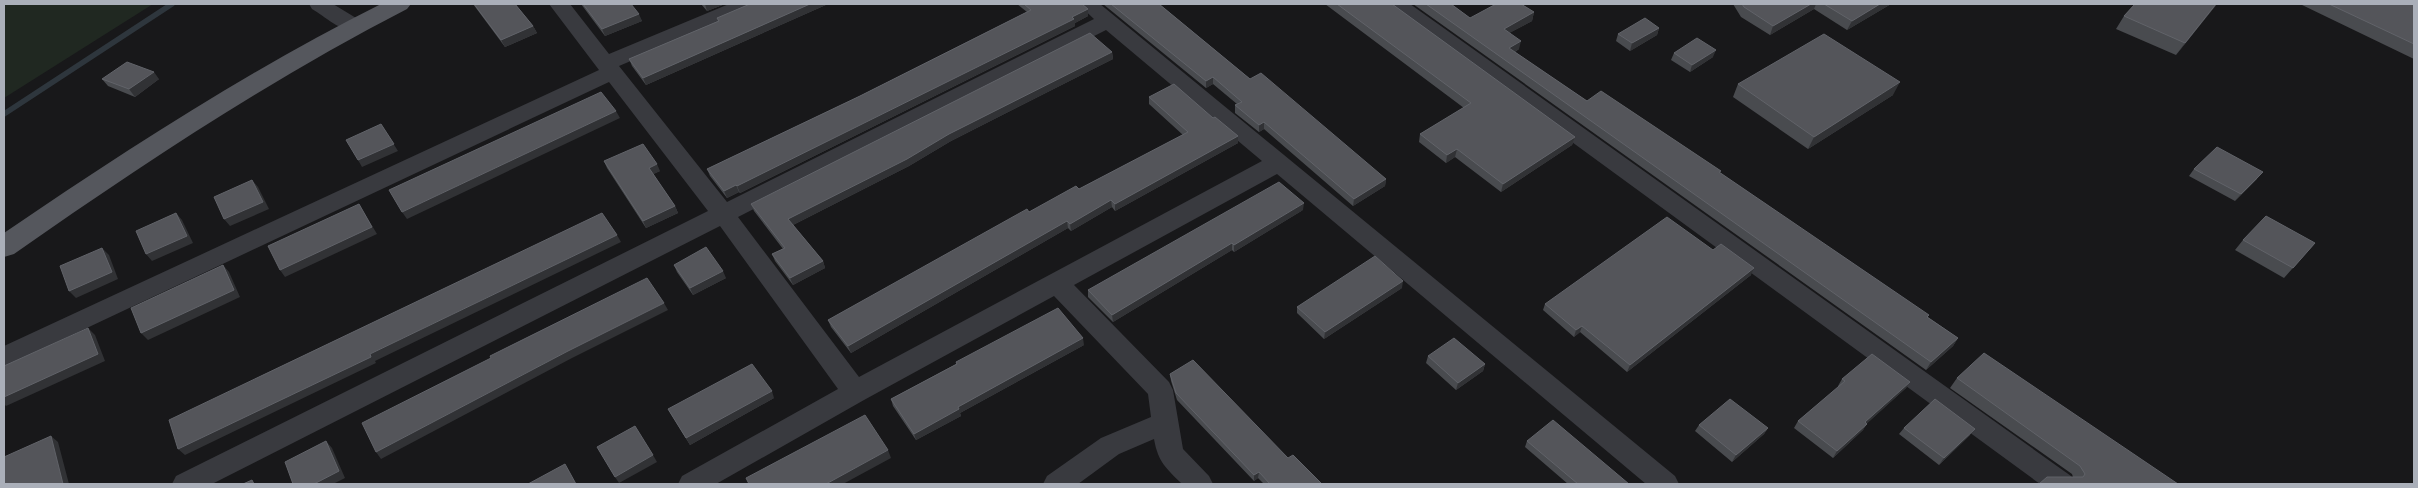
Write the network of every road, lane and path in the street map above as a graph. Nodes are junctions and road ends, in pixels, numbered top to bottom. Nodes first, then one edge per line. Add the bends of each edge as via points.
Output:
1 (319, 4) edge
2 (399, 4) edge
3 (559, 4) edge
4 (746, 4) edge
5 (1088, 4) edge
6 (1397, 4) edge
7 (1107, 21) junction
8 (354, 26) junction
9 (610, 68) junction
10 (1280, 162) junction
11 (723, 213) junction
12 (4, 247) edge
13 (1058, 284) junction
14 (4, 357) edge
15 (855, 392) junction
16 (1164, 423) junction
17 (186, 484) edge
18 (692, 484) edge
19 (1057, 484) edge
20 (1199, 484) edge
21 (1665, 484) edge
22 (2062, 484) edge

1 - 8 street
2 - 8 main road
3 - 9 street
4 - 9 street
5 - 7 street
6 - 22 street
7 - 10 street
7 - 11 street
8 - 12 main road via 124,164
9 - 11 street
9 - 14 street
10 - 13 street
10 - 21 street
11 - 15 street
11 - 17 street
13 - 15 street
13 - 16 street via 1160,390
15 - 18 street
16 - 19 street via 1110,446
16 - 20 street via 1170,454

